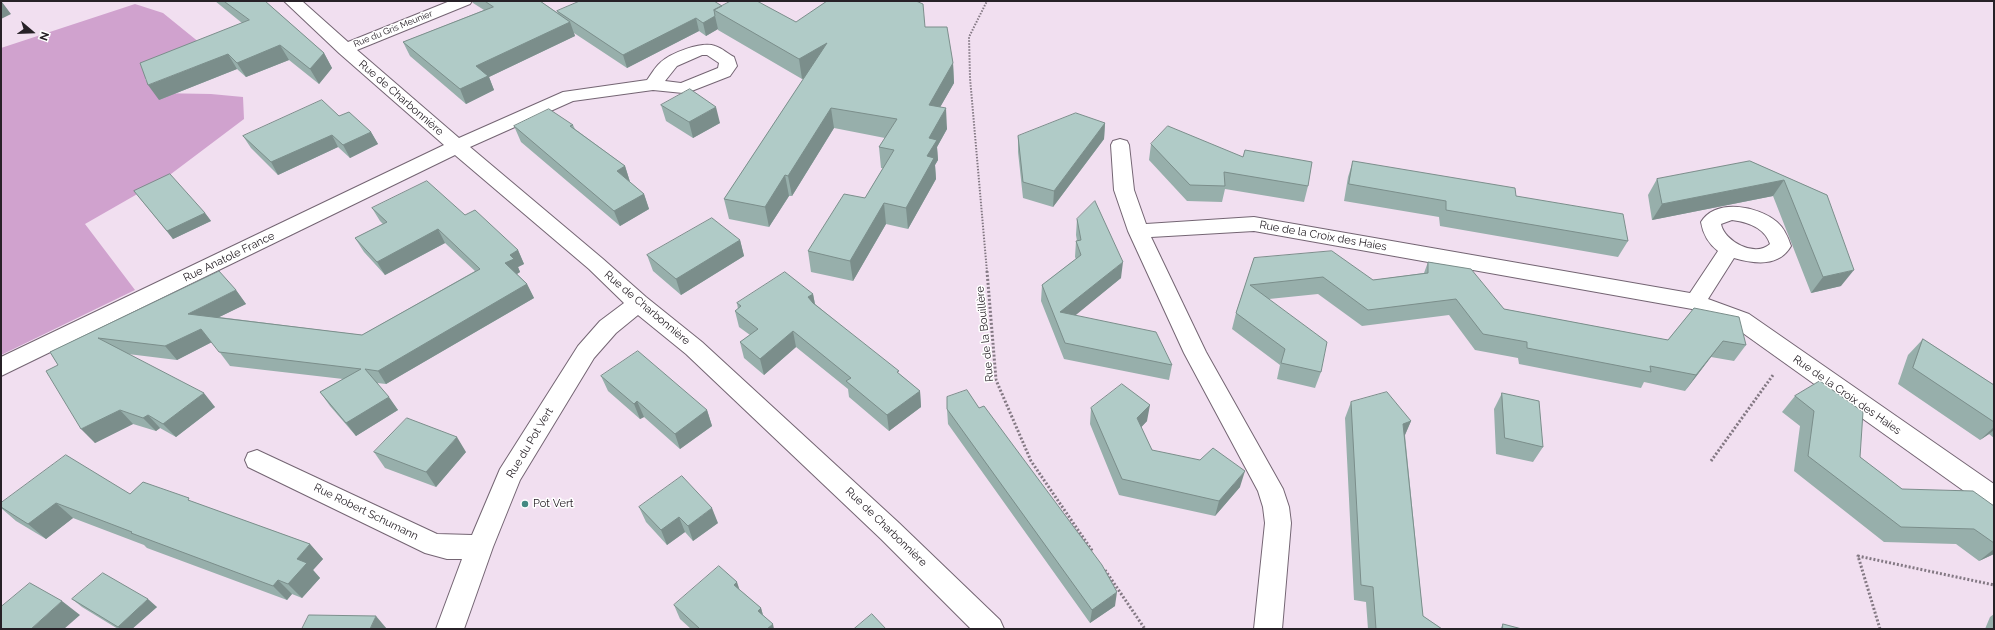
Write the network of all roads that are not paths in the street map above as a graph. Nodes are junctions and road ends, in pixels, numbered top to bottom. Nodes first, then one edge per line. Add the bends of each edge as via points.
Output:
1 (292, 1) edge
2 (464, 1) edge
3 (345, 49) junction
4 (653, 86) dead end
5 (1120, 145) dead end
6 (457, 147) junction
7 (1138, 231) junction
8 (1730, 249) dead end
9 (1695, 302) junction
10 (638, 303) junction
11 (1, 367) edge
12 (257, 460) dead end
13 (1994, 498) edge
14 (480, 547) junction
15 (450, 629) edge
16 (990, 629) edge
17 (1268, 629) edge

1 - 3 street, Rue de Charbonnière
2 - 3 street, Rue du Gris Meunier
3 - 6 street, Rue de Charbonnière
4 - 6 street, Rue Anatole France via 569,96
5 - 7 street via 1124,190
6 - 10 street, Rue de Charbonnière via 596,264
6 - 11 street, Rue Anatole France
7 - 9 street, Rue de la Croix des Haies via 1254,224
7 - 17 street via 1195,353 1270,489 1276,507 1278,523
8 - 9 street
9 - 13 street, Rue de la Croix des Haies via 1740,320
10 - 14 street, Rue du Pot Vert via 608,327 586,352 509,476
10 - 16 street, Rue de Charbonnière via 700,353 895,535
12 - 14 street, Rue Robert Schumann via 434,545
14 - 15 street, Rue du Pot Vert

